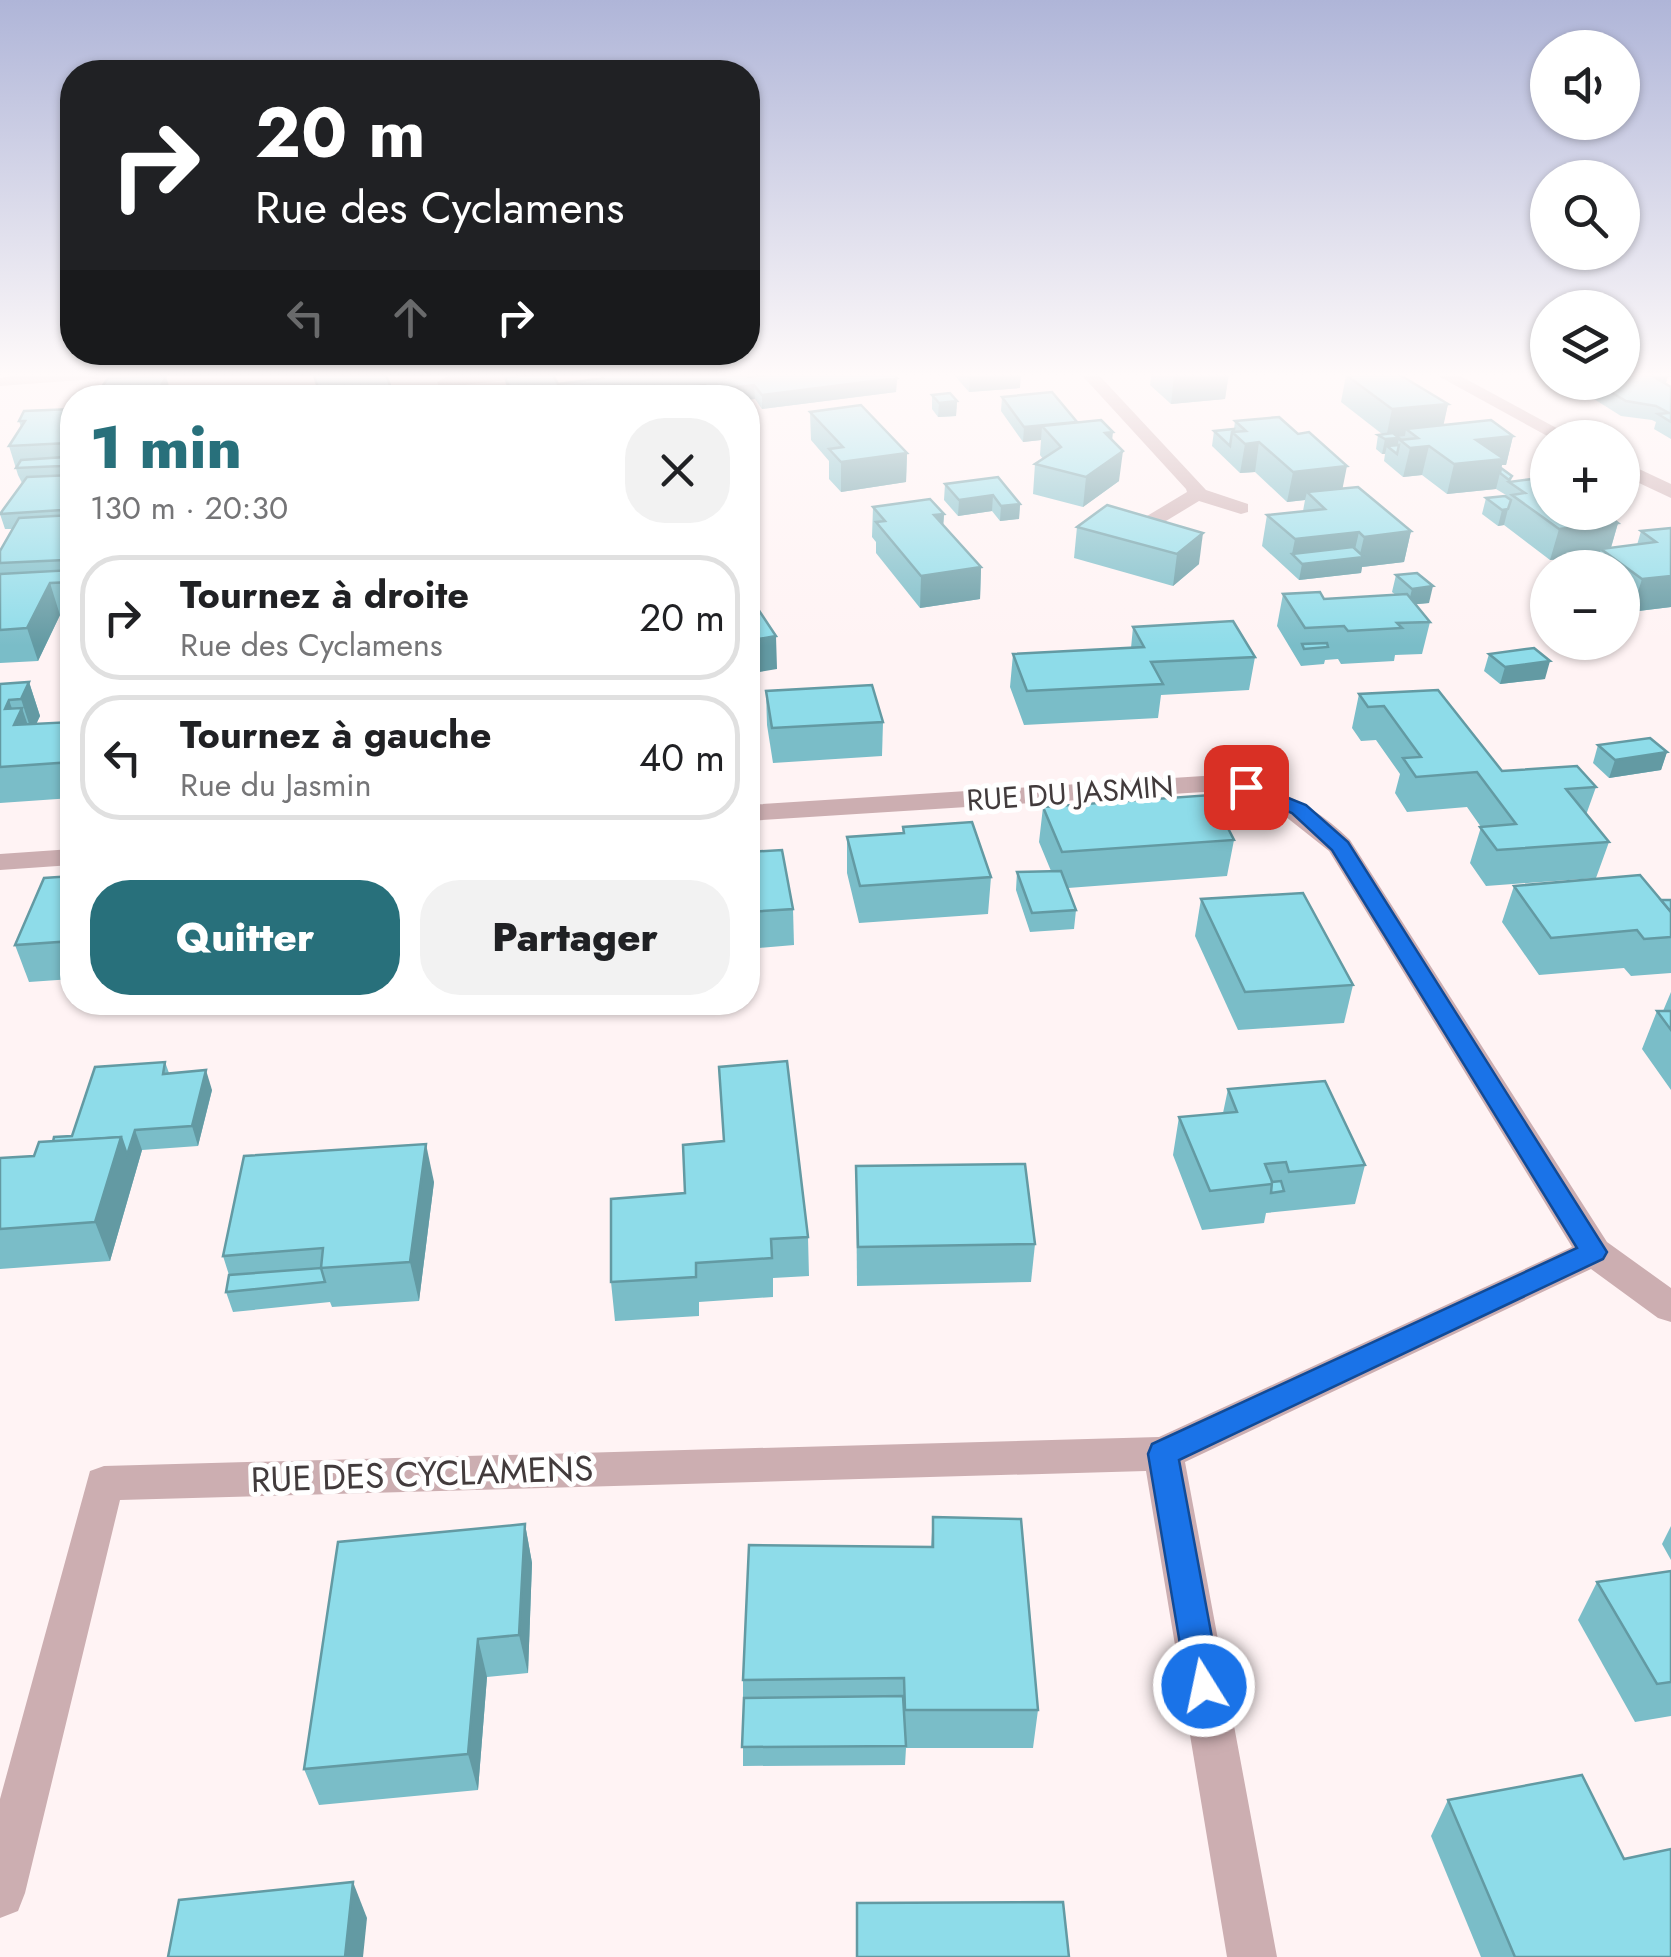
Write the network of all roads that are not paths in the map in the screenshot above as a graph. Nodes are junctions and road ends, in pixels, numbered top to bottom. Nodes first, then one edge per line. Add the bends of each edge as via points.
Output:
1 (1174, 463) edge
2 (1640, 476) edge
3 (1671, 492) edge
4 (1197, 494) junction
5 (1241, 508) dead end
6 (1154, 520) edge
7 (760, 813) edge
8 (60, 858) edge
9 (0, 862) edge
10 (1594, 1252) junction
11 (1671, 1308) edge
12 (1163, 1454) junction
13 (0, 1893) edge
14 (1252, 1957) edge

1 - 4 street
2 - 3 street
4 - 5 street
4 - 6 street
7 - 10 street, RUE DU JASMIN via 1220,783 1299,809 1340,846
8 - 9 street
10 - 11 street, RUE DU JASMIN
10 - 12 street, RUE DES CYCLAMENS
12 - 13 street, RUE DES CYCLAMENS via 104,1483
12 - 14 street

